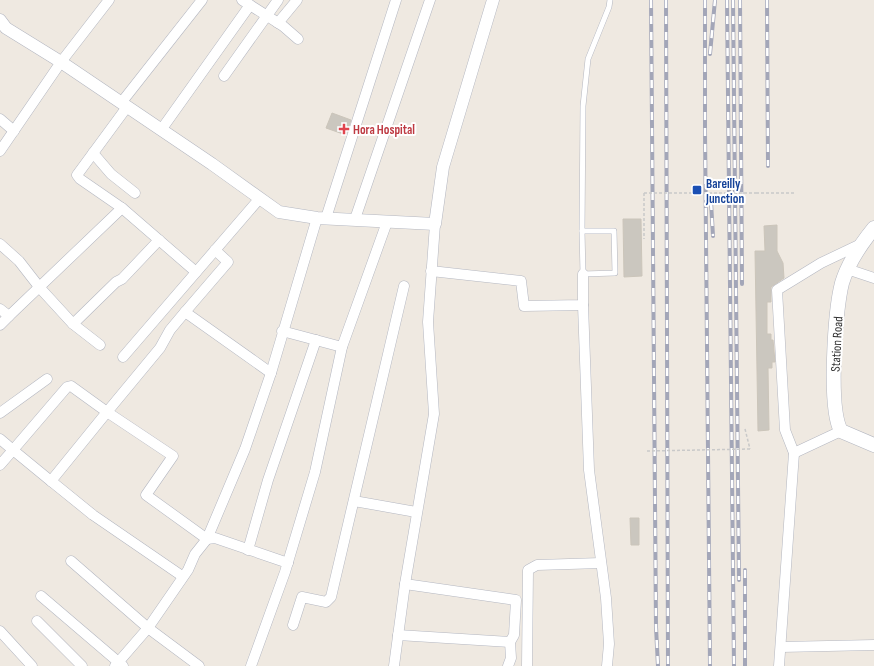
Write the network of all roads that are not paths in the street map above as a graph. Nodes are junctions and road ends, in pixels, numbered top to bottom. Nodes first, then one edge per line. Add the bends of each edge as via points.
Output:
1 (109, 0) edge
2 (202, 0) edge
3 (278, 0) edge
4 (297, 0) edge
5 (396, 0) edge
6 (430, 0) edge
7 (493, 0) edge
8 (610, 0) edge
9 (246, 3) edge
10 (267, 16) junction
11 (0, 20) edge
12 (278, 23) junction
13 (298, 39) dead end
14 (61, 62) junction
15 (224, 76) dead end
16 (124, 105) junction
17 (0, 119) edge
18 (161, 130) junction
19 (14, 131) junction
20 (0, 151) edge
21 (93, 153) junction
22 (135, 193) dead end
23 (260, 198) junction
24 (122, 208) junction
25 (322, 218) junction
26 (355, 220) junction
27 (387, 222) junction
28 (435, 224) junction
29 (874, 228) edge
30 (582, 231) junction
31 (159, 240) junction
32 (864, 242) junction
33 (0, 244) edge
34 (215, 250) junction
35 (847, 269) junction
36 (431, 271) junction
37 (196, 272) junction
38 (583, 274) junction
39 (874, 278) edge
40 (404, 286) dead end
41 (40, 288) junction
42 (583, 305) junction
43 (0, 309) edge
44 (185, 312) junction
45 (9, 316) junction
46 (73, 324) junction
47 (0, 325) edge
48 (282, 331) junction
49 (316, 340) junction
50 (100, 345) dead end
51 (342, 347) junction
52 (123, 357) dead end
53 (271, 373) junction
54 (47, 378) dead end
55 (107, 412) junction
56 (0, 413) edge
57 (841, 431) junction
58 (0, 439) edge
59 (874, 445) edge
60 (13, 450) junction
61 (794, 453) junction
62 (0, 466) edge
63 (52, 482) junction
64 (354, 501) junction
65 (416, 512) junction
66 (207, 538) junction
67 (248, 550) junction
68 (71, 561) dead end
69 (288, 563) junction
70 (601, 563) junction
71 (182, 576) junction
72 (405, 584) junction
73 (42, 596) dead end
74 (528, 599) junction
75 (516, 600) junction
76 (38, 621) dead end
77 (293, 625) dead end
78 (148, 628) junction
79 (0, 631) edge
80 (398, 635) junction
81 (510, 642) junction
82 (874, 645) edge
83 (781, 647) junction
84 (119, 665) edge
85 (32, 666) edge
86 (82, 666) edge
87 (199, 666) edge
88 (251, 666) edge
89 (394, 666) edge
90 (508, 666) edge
91 (527, 666) edge
92 (607, 666) edge
93 (779, 666) edge

1 - 14 street
2 - 16 street
3 - 10 street
4 - 12 street
5 - 25 street
6 - 26 street
7 - 28 street via 443,167
8 - 30 lane via 588,59 583,106
9 - 10 street
9 - 18 street
10 - 12 street
10 - 15 street
11 - 14 street via 6,28
12 - 13 street
14 - 16 street
14 - 19 street
16 - 18 street
16 - 21 street
17 - 19 street
18 - 23 street
19 - 20 street
21 - 22 street via 111,174
21 - 24 street via 77,175
23 - 25 street via 279,212
23 - 34 street
24 - 31 street
24 - 41 street
25 - 26 street
25 - 48 street
26 - 27 street
27 - 28 street
27 - 51 street
28 - 36 street
29 - 32 main road, Station Road
30 - 38 lane
30 - 38 lane via 614,231 615,238 615,273
31 - 37 street
31 - 46 street via 122,279
32 - 35 main road, Station Road
32 - 61 street via 821,263 777,290 785,430
33 - 41 street via 19,261
34 - 37 street
34 - 44 street via 228,262
35 - 39 street
35 - 57 main road, Station Road via 839,298 836,343 835,406 836,419
36 - 42 street via 521,281 524,306
36 - 65 street via 428,322 434,414
37 - 52 street
38 - 42 street
40 - 64 street
41 - 45 street
41 - 46 street
42 - 70 street via 589,470
43 - 45 street
44 - 53 street
44 - 55 street via 170,330 160,348
45 - 47 street
46 - 50 street
48 - 49 street
48 - 53 street
49 - 51 street
49 - 67 street via 268,480
51 - 69 street via 315,472
53 - 66 street via 245,449
54 - 56 street
55 - 60 street via 75,388 67,387
55 - 63 street
55 - 66 street via 173,456 146,495
57 - 59 main road
57 - 61 street
58 - 60 street
60 - 62 street
60 - 63 street
61 - 83 street
63 - 71 street via 93,515
64 - 65 street
64 - 77 street via 330,600 324,602 302,597
65 - 72 street
66 - 67 street via 215,538
66 - 71 street
67 - 69 street
68 - 78 street
69 - 88 street
70 - 74 street via 538,565 528,570
70 - 92 street via 609,644
71 - 78 street
72 - 75 street
72 - 80 street
73 - 84 street
74 - 75 street
74 - 91 street
75 - 81 street via 514,636
76 - 86 street
78 - 84 street
78 - 87 street
79 - 85 street
80 - 81 street
80 - 89 street
81 - 90 street via 511,658
82 - 83 street
83 - 93 street

